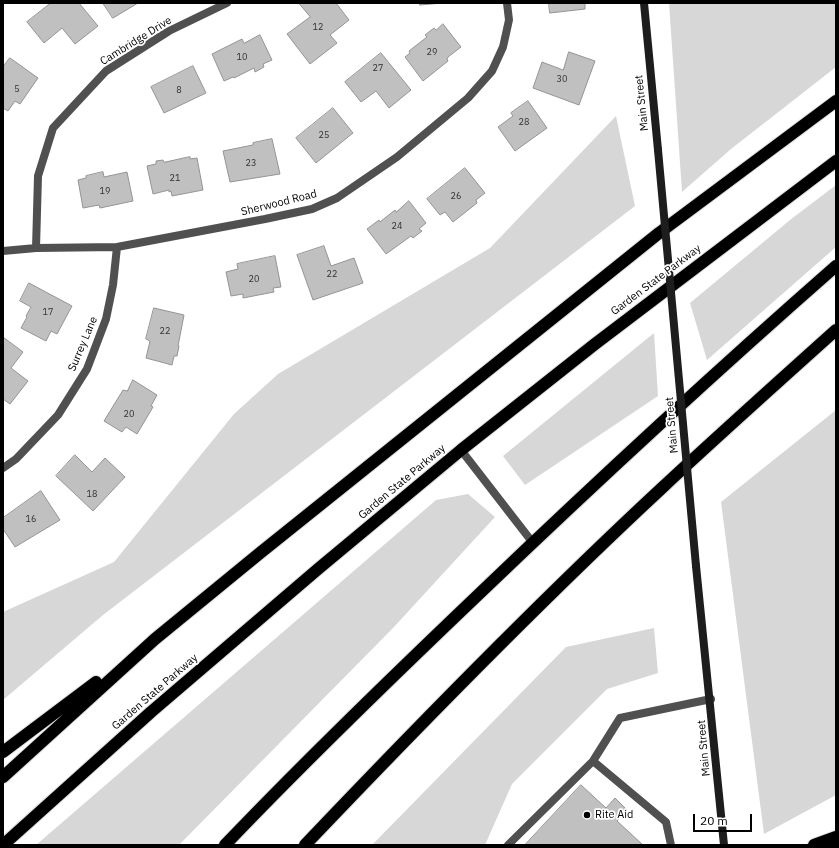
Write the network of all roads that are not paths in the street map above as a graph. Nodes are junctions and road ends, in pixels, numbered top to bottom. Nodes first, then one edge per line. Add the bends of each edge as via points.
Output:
1 (227, 3) edge
2 (507, 3) edge
3 (644, 3) edge
4 (836, 101) edge
5 (836, 161) edge
6 (117, 247) junction
7 (36, 248) junction
8 (3, 251) edge
9 (836, 266) edge
10 (836, 330) edge
11 (461, 450) junction
12 (3, 468) edge
13 (533, 543) junction
14 (155, 638) junction
15 (710, 699) junction
16 (3, 752) edge
17 (593, 760) junction
18 (3, 776) edge
19 (836, 837) edge
20 (3, 845) edge
21 (226, 845) edge
22 (305, 845) edge
23 (508, 845) edge
24 (671, 845) edge
25 (724, 845) edge
26 (814, 845) edge

1 - 7 street, Cambridge Drive via 169,31 106,71 53,128 38,176
2 - 6 street, Sherwood Road via 509,20 503,47 487,77 468,98 397,158 336,198 296,213
3 - 15 main road, Main Street, bridge
4 - 14 highway via 647,242
5 - 11 highway, Garden State Parkway
6 - 7 street, Sherwood Road
6 - 12 street, Surrey Lane via 106,319 87,369 58,415 16,460
7 - 8 street, Sherwood Road
9 - 13 highway
10 - 22 highway via 661,489 514,630
11 - 13 street
11 - 20 highway, Garden State Parkway via 151,712
13 - 21 highway via 380,688
14 - 16 highway
14 - 18 highway
15 - 17 street via 620,718
15 - 25 main road, Main Street
17 - 23 street
17 - 24 street via 666,822
19 - 26 highway

